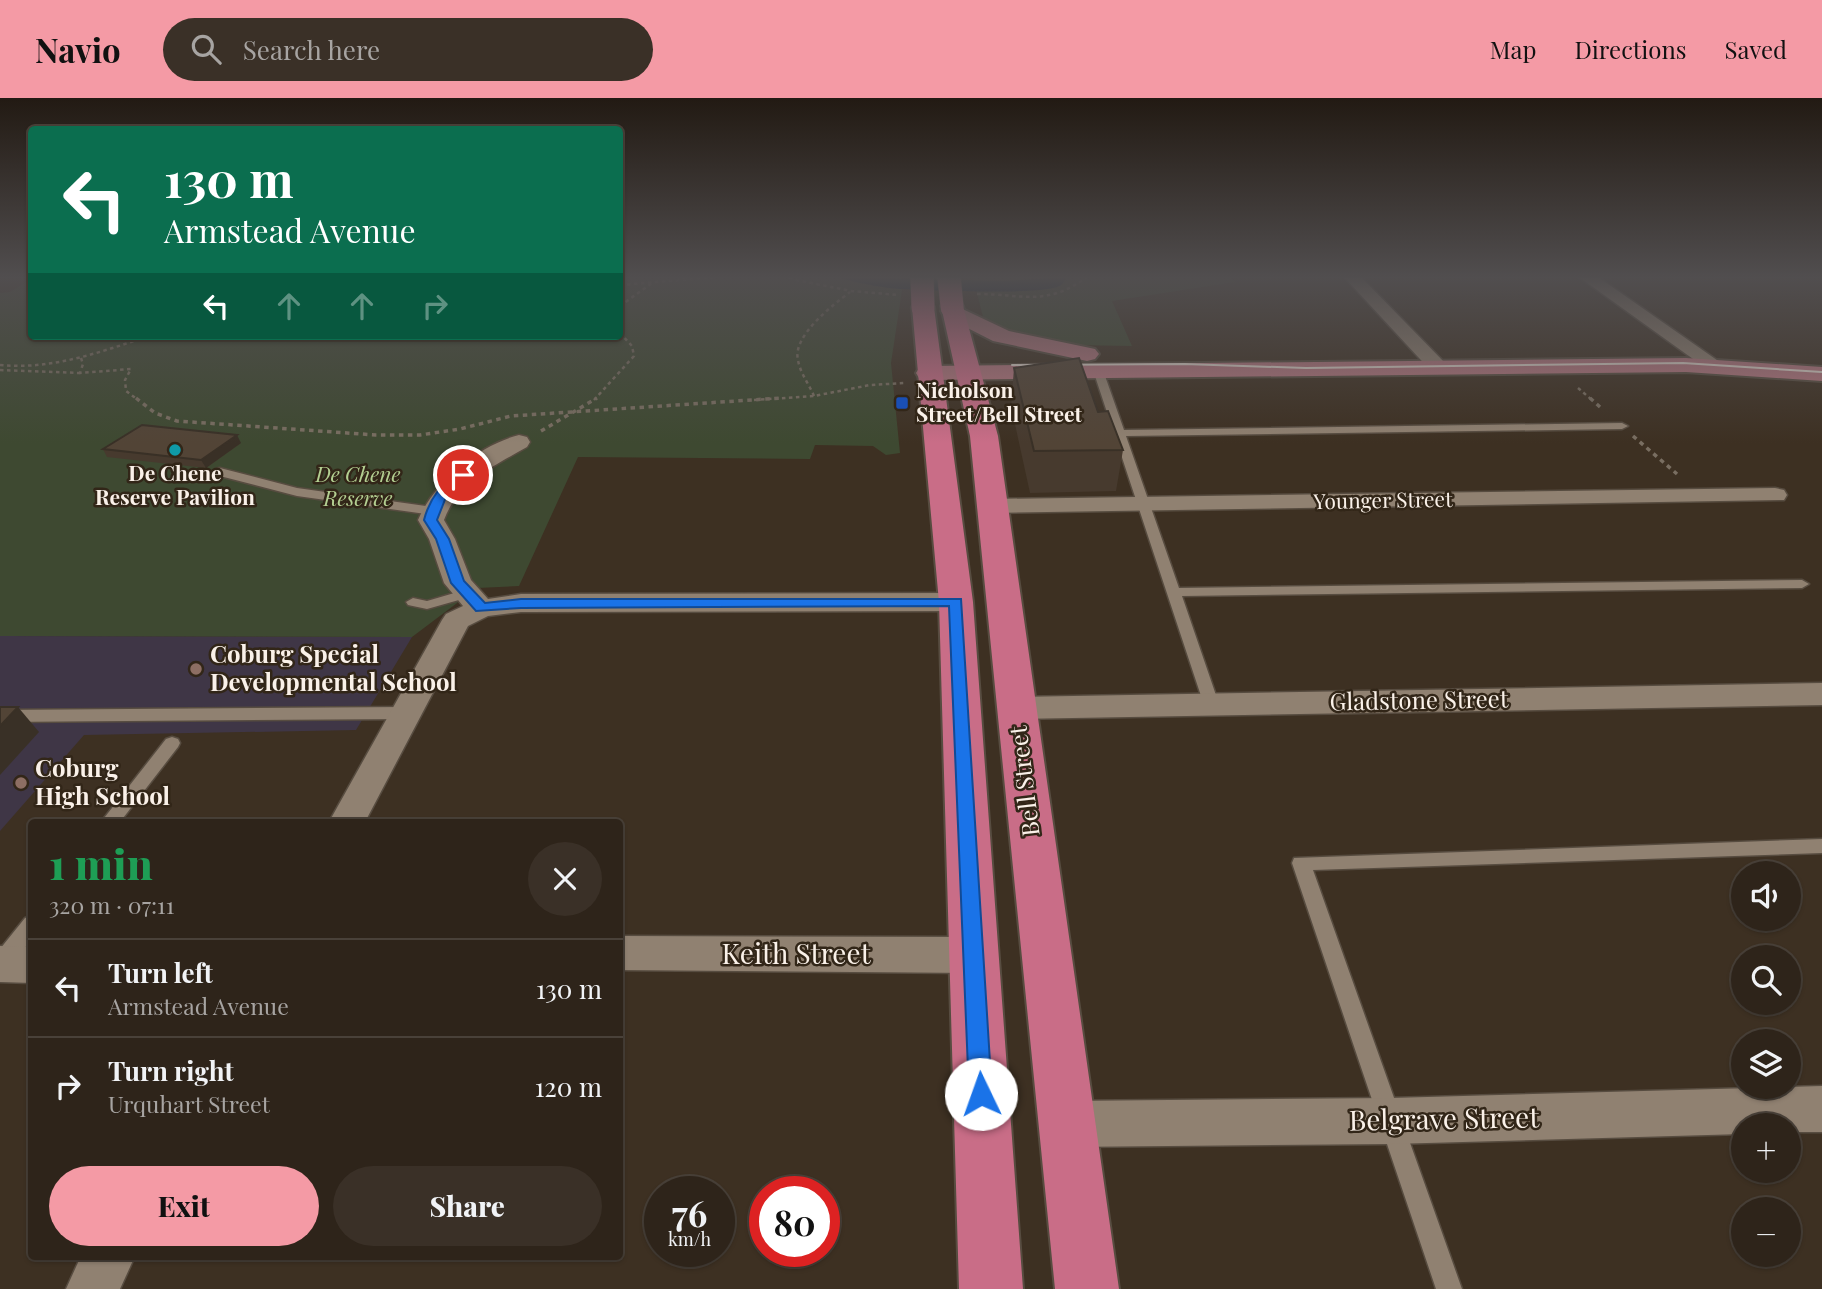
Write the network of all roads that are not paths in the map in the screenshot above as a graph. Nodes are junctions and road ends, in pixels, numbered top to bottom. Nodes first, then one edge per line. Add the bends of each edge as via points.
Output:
1 (925, 333) edge
2 (958, 333) edge
3 (989, 333) edge
4 (1405, 333) edge
5 (1667, 333) edge
6 (1098, 364) junction
7 (1714, 365) junction
8 (966, 366) junction
9 (1439, 368) junction
10 (928, 372) junction
11 (1070, 373) junction
12 (1822, 374) edge
13 (977, 401) junction
14 (1622, 426) dead end
15 (1121, 433) junction
16 (984, 436) junction
17 (937, 438) junction
18 (519, 442) road end
19 (220, 472) dead end
20 (1775, 495) dead end
21 (1145, 504) junction
22 (990, 506) junction
23 (433, 510) junction
24 (1802, 584) dead end
25 (1174, 592) junction
26 (413, 602) dead end
27 (956, 602) junction
28 (468, 607) junction
29 (1822, 694) edge
30 (1211, 704) junction
31 (1016, 708) junction
32 (406, 713) junction
33 (0, 716) edge
34 (173, 743) dead end
35 (112, 819) edge
36 (350, 819) edge
37 (1822, 846) edge
38 (28, 929) edge
39 (623, 953) edge
40 (973, 955) junction
41 (0, 964) edge
42 (28, 965) edge
43 (1822, 1109) edge
44 (1391, 1121) junction
45 (1066, 1124) junction
46 (108, 1260) edge
47 (92, 1289) edge
48 (990, 1289) edge
49 (1087, 1289) edge
50 (1449, 1289) edge

1 - 10 highway, bridge
2 - 8 highway, Bell Street
3 - 6 main road
4 - 9 street
5 - 7 street
6 - 8 main road
6 - 9 main road
6 - 11 main road
6 - 15 lane
7 - 9 main road
7 - 12 main road
8 - 10 main road
8 - 11 main road
8 - 13 highway, Bell Street
10 - 17 highway
11 - 13 main road via 1008,387
13 - 16 highway, Bell Street
14 - 15 lane
15 - 21 lane
16 - 17 highway
16 - 22 highway, Bell Street
17 - 27 highway
18 - 23 street via 463,475 441,495
19 - 23 lane via 297,492
20 - 21 street, Younger Street
21 - 22 street, Younger Street
21 - 25 lane
22 - 31 highway, Bell Street
23 - 28 street via 431,520
24 - 25 lane
25 - 30 lane
26 - 28 lane
27 - 28 street
27 - 40 highway
28 - 32 street
29 - 30 street, Gladstone Street
30 - 31 street, Gladstone Street
31 - 45 highway, Bell Street
32 - 33 lane
32 - 36 street
34 - 35 lane
37 - 44 lane via 1301,863
38 - 41 lane
39 - 40 street, Keith Street
40 - 48 highway
41 - 42 street
43 - 44 street, Belgrave Street
44 - 45 street, Belgrave Street
44 - 50 lane
45 - 49 highway, Bell Street
46 - 47 street

